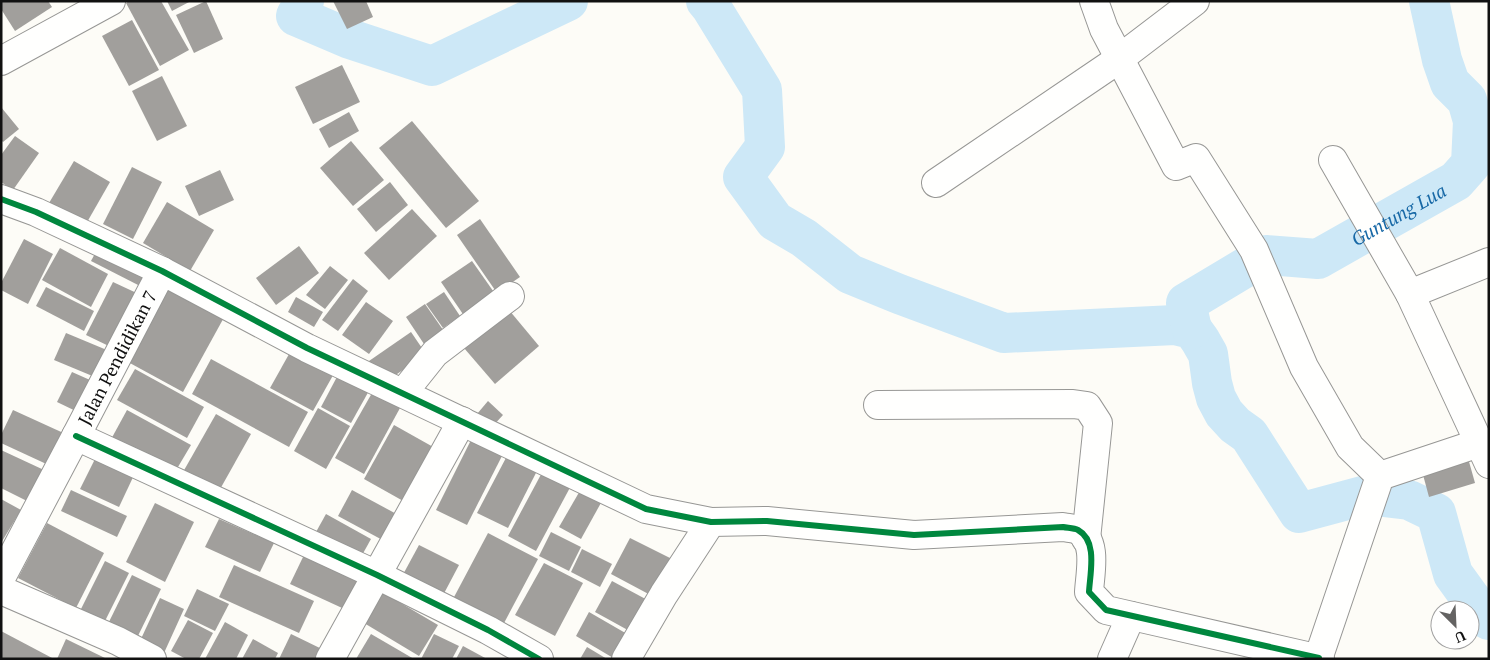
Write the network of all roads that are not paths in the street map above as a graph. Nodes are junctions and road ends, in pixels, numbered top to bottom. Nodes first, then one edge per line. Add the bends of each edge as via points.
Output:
1 (111, 1) edge
2 (1094, 1) edge
3 (1195, 1) edge
4 (1118, 59) junction
5 (1, 61) edge
6 (1333, 160) dead end
7 (936, 183) dead end
8 (1, 199) edge
9 (1489, 262) edge
10 (162, 271) junction
11 (1410, 294) junction
12 (510, 296) dead end
13 (403, 393) junction
14 (878, 405) dead end
15 (462, 422) junction
16 (76, 436) junction
17 (1484, 454) edge
18 (1380, 476) junction
19 (711, 522) junction
20 (1086, 538) junction
21 (377, 575) junction
22 (1, 578) edge
23 (1, 590) edge
24 (1131, 616) junction
25 (114, 650) edge
26 (152, 659) edge
27 (330, 659) edge
28 (539, 659) edge
29 (626, 659) edge
30 (1112, 659) edge
31 (1319, 659) edge

1 - 5 street
2 - 4 street
3 - 4 street
4 - 7 street
4 - 18 street via 1176,166 1196,158 1258,258 1304,368 1350,447
6 - 11 street
8 - 10 street
9 - 11 street
10 - 13 street via 307,348
10 - 16 street, Jalan Pendidikan 7
11 - 17 street
12 - 13 street via 435,353
13 - 15 street
14 - 20 street via 1087,406 1098,423
15 - 19 street via 646,509
15 - 21 street
16 - 21 street
16 - 22 street, Jalan Pendidikan 7
17 - 18 street
18 - 31 street
19 - 20 street via 768,521 914,535 1063,527 1078,530
19 - 29 street
20 - 24 street via 1092,552 1089,592 1106,610
21 - 27 street
21 - 28 street
23 - 25 street
24 - 30 street
24 - 31 street
25 - 26 street

